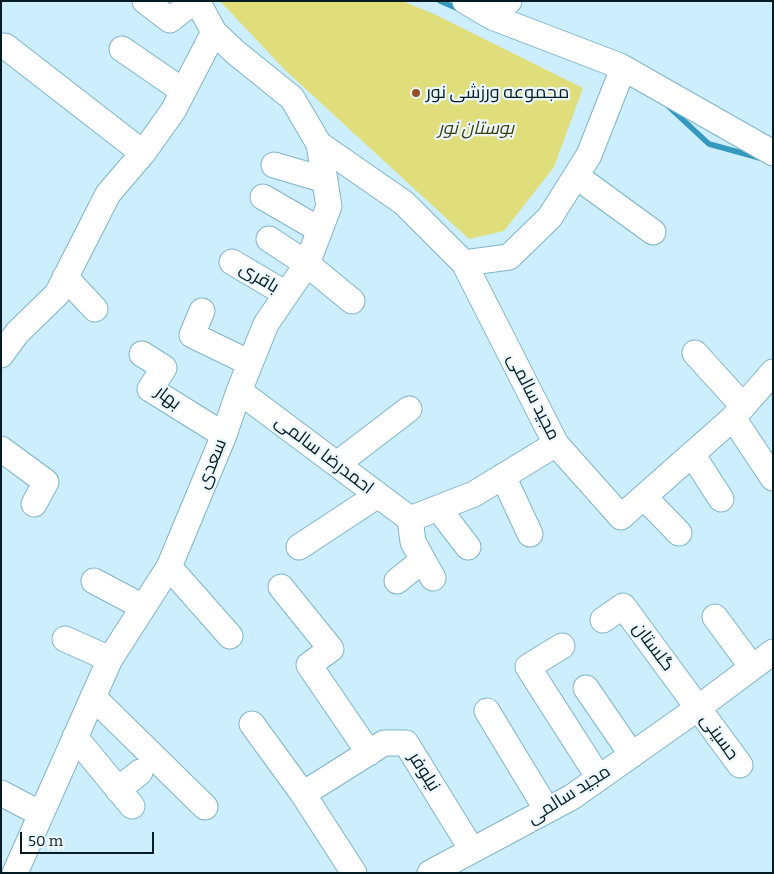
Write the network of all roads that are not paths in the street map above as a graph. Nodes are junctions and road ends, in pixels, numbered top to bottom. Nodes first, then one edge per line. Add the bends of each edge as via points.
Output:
1 (145, 1) edge
2 (196, 1) edge
3 (465, 1) edge
4 (501, 9) edge
5 (214, 32) junction
6 (5, 46) dead end
7 (122, 49) dead end
8 (620, 66) junction
9 (183, 91) junction
10 (316, 139) junction
11 (143, 153) junction
12 (773, 153) edge
13 (274, 165) dead end
14 (576, 176) junction
15 (325, 180) junction
16 (263, 197) dead end
17 (653, 232) dead end
18 (269, 239) dead end
19 (313, 249) junction
20 (232, 262) dead end
21 (464, 263) junction
22 (65, 277) junction
23 (286, 294) junction
24 (352, 301) dead end
25 (95, 309) dead end
26 (202, 311) dead end
27 (9, 326) edge
28 (142, 354) dead end
29 (695, 354) dead end
30 (1, 355) edge
31 (250, 363) junction
32 (773, 372) edge
33 (239, 391) junction
34 (409, 409) dead end
35 (738, 412) junction
36 (224, 435) junction
37 (556, 444) junction
38 (1, 449) edge
39 (692, 454) junction
40 (336, 464) junction
41 (503, 476) junction
42 (773, 478) edge
43 (378, 495) junction
44 (644, 497) junction
45 (721, 499) dead end
46 (34, 504) dead end
47 (438, 508) junction
48 (410, 519) junction
49 (679, 533) dead end
50 (530, 534) dead end
51 (300, 547) dead end
52 (468, 547) dead end
53 (169, 568) junction
54 (94, 581) dead end
55 (398, 581) dead end
56 (281, 587) dead end
57 (143, 607) junction
58 (715, 616) dead end
59 (603, 620) dead end
60 (230, 636) dead end
61 (65, 639) dead end
62 (562, 646) dead end
63 (773, 652) edge
64 (110, 659) junction
65 (752, 667) junction
66 (586, 688) dead end
67 (93, 697) junction
68 (698, 708) junction
69 (487, 711) dead end
70 (252, 724) dead end
71 (75, 737) junction
72 (369, 753) junction
73 (632, 755) junction
74 (740, 766) dead end
75 (140, 772) dead end
76 (599, 778) junction
77 (1, 793) edge
78 (303, 794) junction
79 (205, 807) dead end
80 (548, 810) junction
81 (41, 814) junction
82 (472, 850) junction
83 (15, 873) edge
84 (354, 873) edge
85 (431, 873) edge

1 - 2 street via 170,20
2 - 5 street, سعدی
3 - 4 street
4 - 8 street
5 - 9 street
5 - 10 street, سعدی via 292,98
6 - 11 street
7 - 9 street
8 - 12 street
8 - 14 street via 620,76 589,156
9 - 11 street
10 - 15 street, سعدی
10 - 21 street, مجید سالمی via 404,203
11 - 22 street via 108,194
13 - 15 street
14 - 17 street
14 - 21 street via 550,217 509,257
15 - 19 street, سعدی via 329,206
16 - 19 street
18 - 19 street
19 - 23 street, سعدی
19 - 24 street
20 - 23 street, باقری
21 - 37 street, مجید سالمی
22 - 25 street
22 - 27 street via 57,294
23 - 31 street, سعدی via 266,324
26 - 31 street via 192,335
27 - 30 street
28 - 36 street, بهار via 164,368 150,389
29 - 35 street
31 - 33 street, سعدی
32 - 35 street, مجید سالمی
33 - 36 street, سعدی
33 - 40 street, احمدرضا سالمی
34 - 40 street
35 - 39 street, مجید سالمی
35 - 42 street
36 - 53 street, سعدی
37 - 41 street
37 - 44 street, مجید سالمی via 621,517
38 - 46 street via 46,482
39 - 44 street, مجید سالمی
39 - 45 street
40 - 43 street, احمدرضا سالمی
41 - 47 street via 474,494
41 - 50 street
43 - 48 street, احمدرضا سالمی
43 - 51 street
44 - 49 street
47 - 48 street
47 - 52 street
48 - 55 street via 414,542 428,569
53 - 57 street, سعدی
53 - 60 street
54 - 57 street
56 - 72 street via 331,649 309,665
57 - 64 street, سعدی
58 - 65 street
59 - 68 street, گلستان via 623,606
61 - 64 street
62 - 76 street via 528,667
63 - 65 street, مجید سالمی
64 - 67 street, سعدی
65 - 68 street, مجید سالمی
66 - 73 street
67 - 71 street, سعدی
67 - 79 street
68 - 73 street, مجید سالمی
68 - 74 street, حسینی
69 - 80 street
70 - 78 street
71 - 75 street via 125,798
71 - 81 street, سعدی
72 - 78 street, نیلوفر
72 - 82 street, نیلوفر via 384,743 406,743
73 - 76 street, مجید سالمی
76 - 80 street, مجید سالمی
77 - 81 street
78 - 84 street
80 - 82 street, مجید سالمی
81 - 83 street, سعدی
82 - 85 street, مجید سالمی

